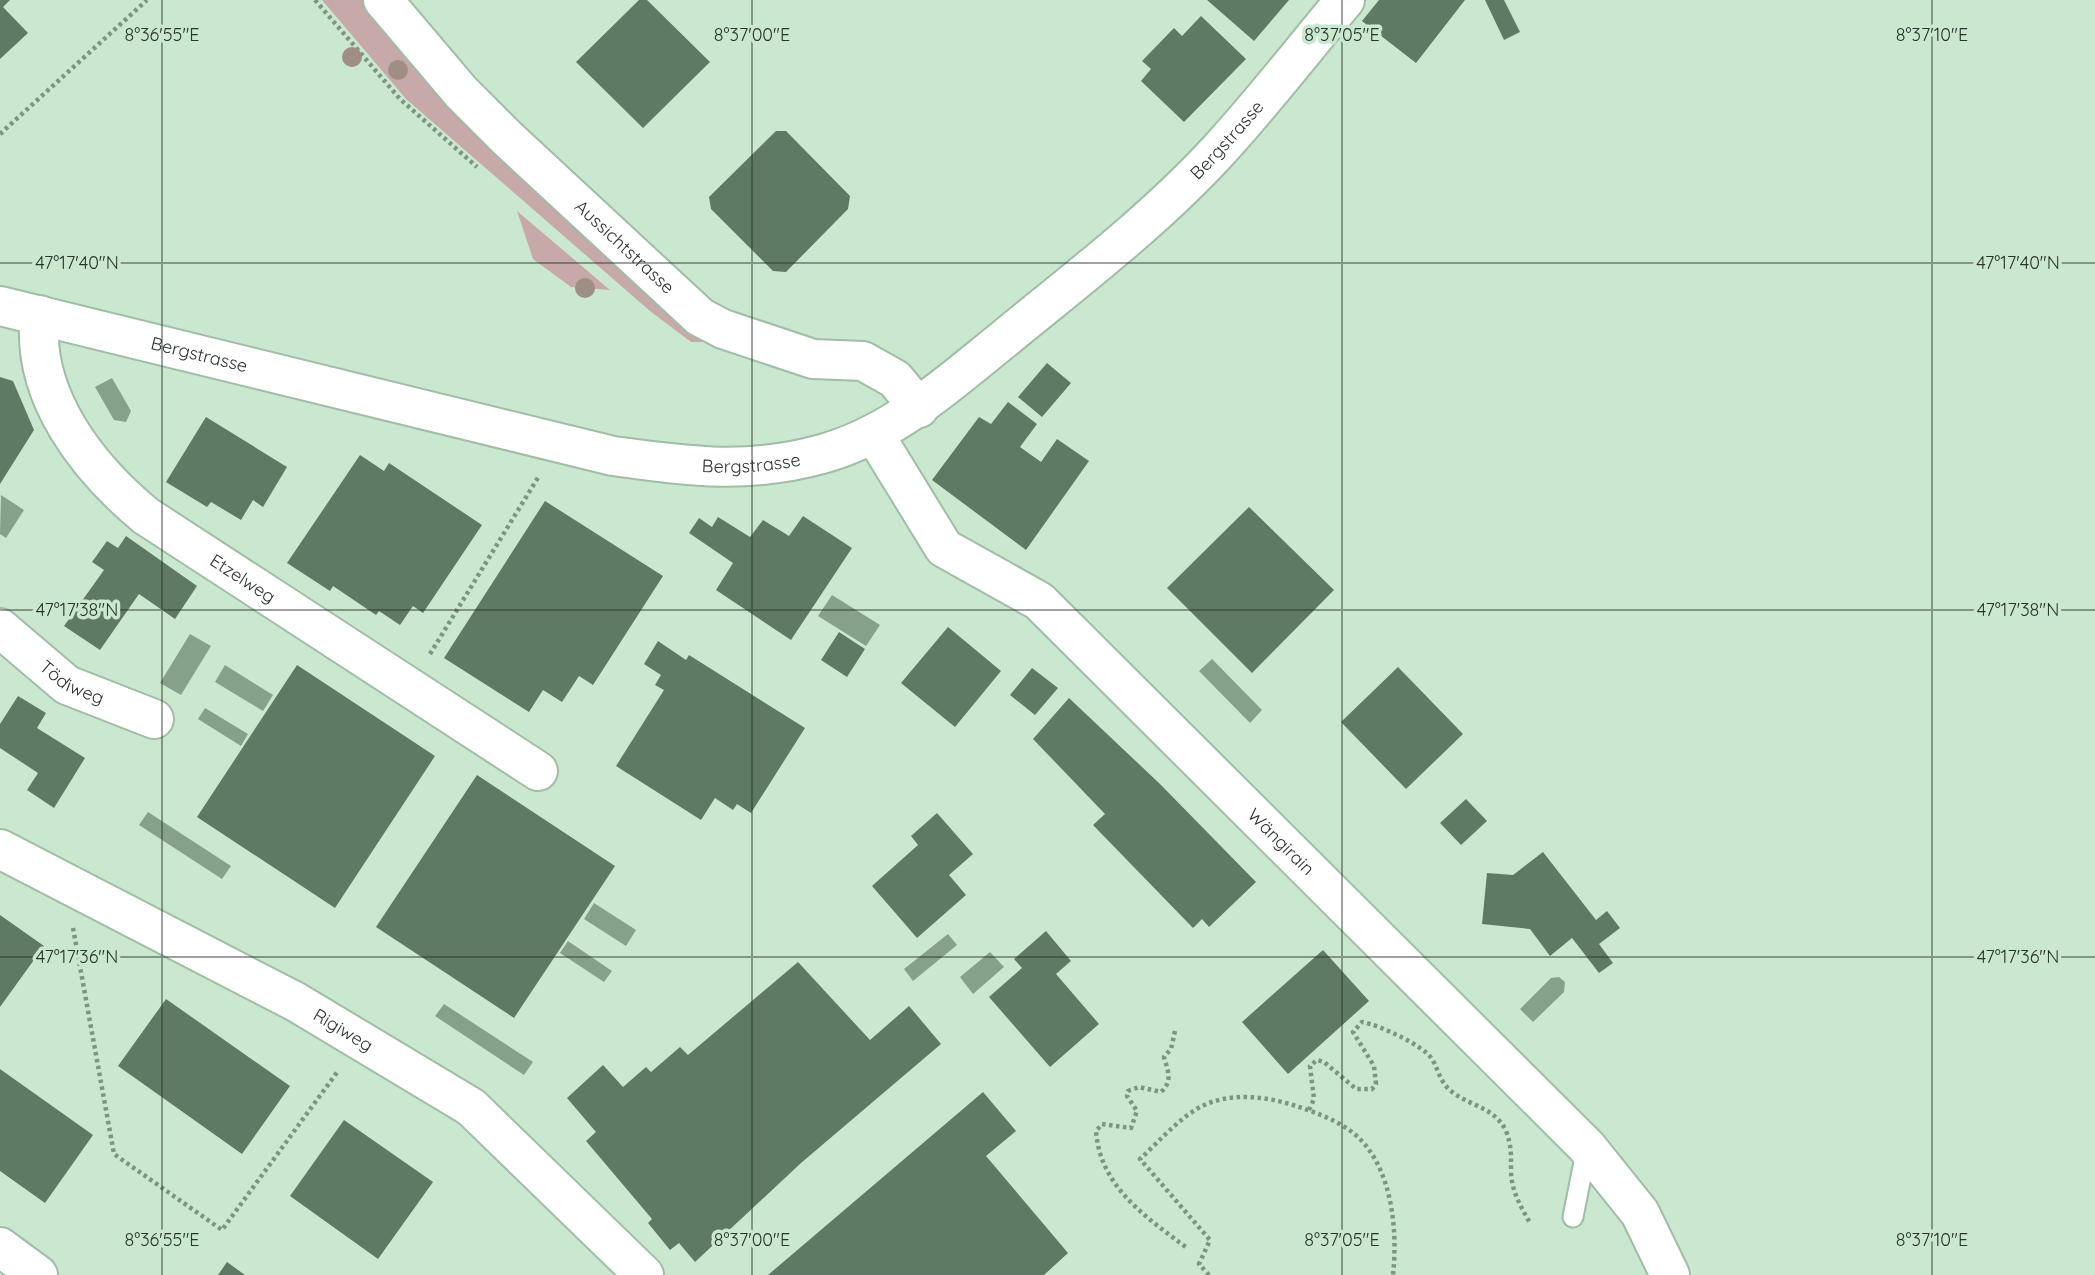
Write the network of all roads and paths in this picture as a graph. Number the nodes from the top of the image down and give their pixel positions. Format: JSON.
{"nodes":[{"id":1,"x":147,"y":0,"type":"edge"},
{"id":2,"x":383,"y":0,"type":"edge"},
{"id":3,"x":1345,"y":0,"type":"edge"},
{"id":4,"x":0,"y":135,"type":"edge"},
{"id":5,"x":0,"y":306,"type":"edge"},
{"id":6,"x":40,"y":315,"type":"junction"},
{"id":7,"x":919,"y":408,"type":"junction"},
{"id":8,"x":874,"y":434,"type":"junction"},
{"id":9,"x":559,"y":443,"type":"junction"},
{"id":10,"x":0,"y":628,"type":"edge"},
{"id":11,"x":410,"y":688,"type":"junction"},
{"id":12,"x":155,"y":719,"type":"dead end"},
{"id":13,"x":538,"y":771,"type":"dead end"},
{"id":14,"x":0,"y":849,"type":"edge"},
{"id":15,"x":64,"y":883,"type":"junction"},
{"id":16,"x":1175,"y":1031,"type":"dead end"},
{"id":17,"x":360,"y":1041,"type":"junction"},
{"id":18,"x":1309,"y":1110,"type":"junction"},
{"id":19,"x":1587,"y":1147,"type":"junction"},
{"id":20,"x":1573,"y":1217,"type":"dead end"},
{"id":21,"x":1530,"y":1223,"type":"dead end"},
{"id":22,"x":0,"y":1247,"type":"edge"},
{"id":23,"x":1187,"y":1248,"type":"dead end"},
{"id":24,"x":38,"y":1275,"type":"edge"},
{"id":25,"x":644,"y":1275,"type":"edge"},
{"id":26,"x":1209,"y":1275,"type":"edge"},
{"id":27,"x":1393,"y":1275,"type":"edge"},
{"id":28,"x":1670,"y":1275,"type":"edge"}],
"edges":[{"from":1,"to":4,"type":"path"},
{"from":2,"to":7,"type":"street","name":"Aussichtstrasse"},
{"from":3,"to":7,"type":"street","name":"Bergstrasse"},
{"from":5,"to":6,"type":"street","name":"Bergstrasse"},
{"from":6,"to":9,"type":"street","name":"Bergstrasse"},
{"from":6,"to":11,"type":"street","name":"Etzelweg"},
{"from":7,"to":8,"type":"street","name":"Bergstrasse"},
{"from":8,"to":9,"type":"street","name":"Bergstrasse"},
{"from":8,"to":19,"type":"street","name":"Wängirain"},
{"from":9,"to":11,"type":"path"},
{"from":10,"to":12,"type":"street","name":"Tödiweg"},
{"from":11,"to":13,"type":"street","name":"Etzelweg"},
{"from":14,"to":15,"type":"street","name":"Rigiweg"},
{"from":15,"to":17,"type":"street","name":"Rigiweg"},
{"from":15,"to":17,"type":"path"},
{"from":16,"to":23,"type":"path"},
{"from":17,"to":25,"type":"street","name":"Rigiweg"},
{"from":18,"to":21,"type":"path"},
{"from":18,"to":26,"type":"path"},
{"from":18,"to":27,"type":"path"},
{"from":19,"to":20,"type":"lane"},
{"from":19,"to":28,"type":"street","name":"Wängirain"},
{"from":22,"to":24,"type":"street"}]}
